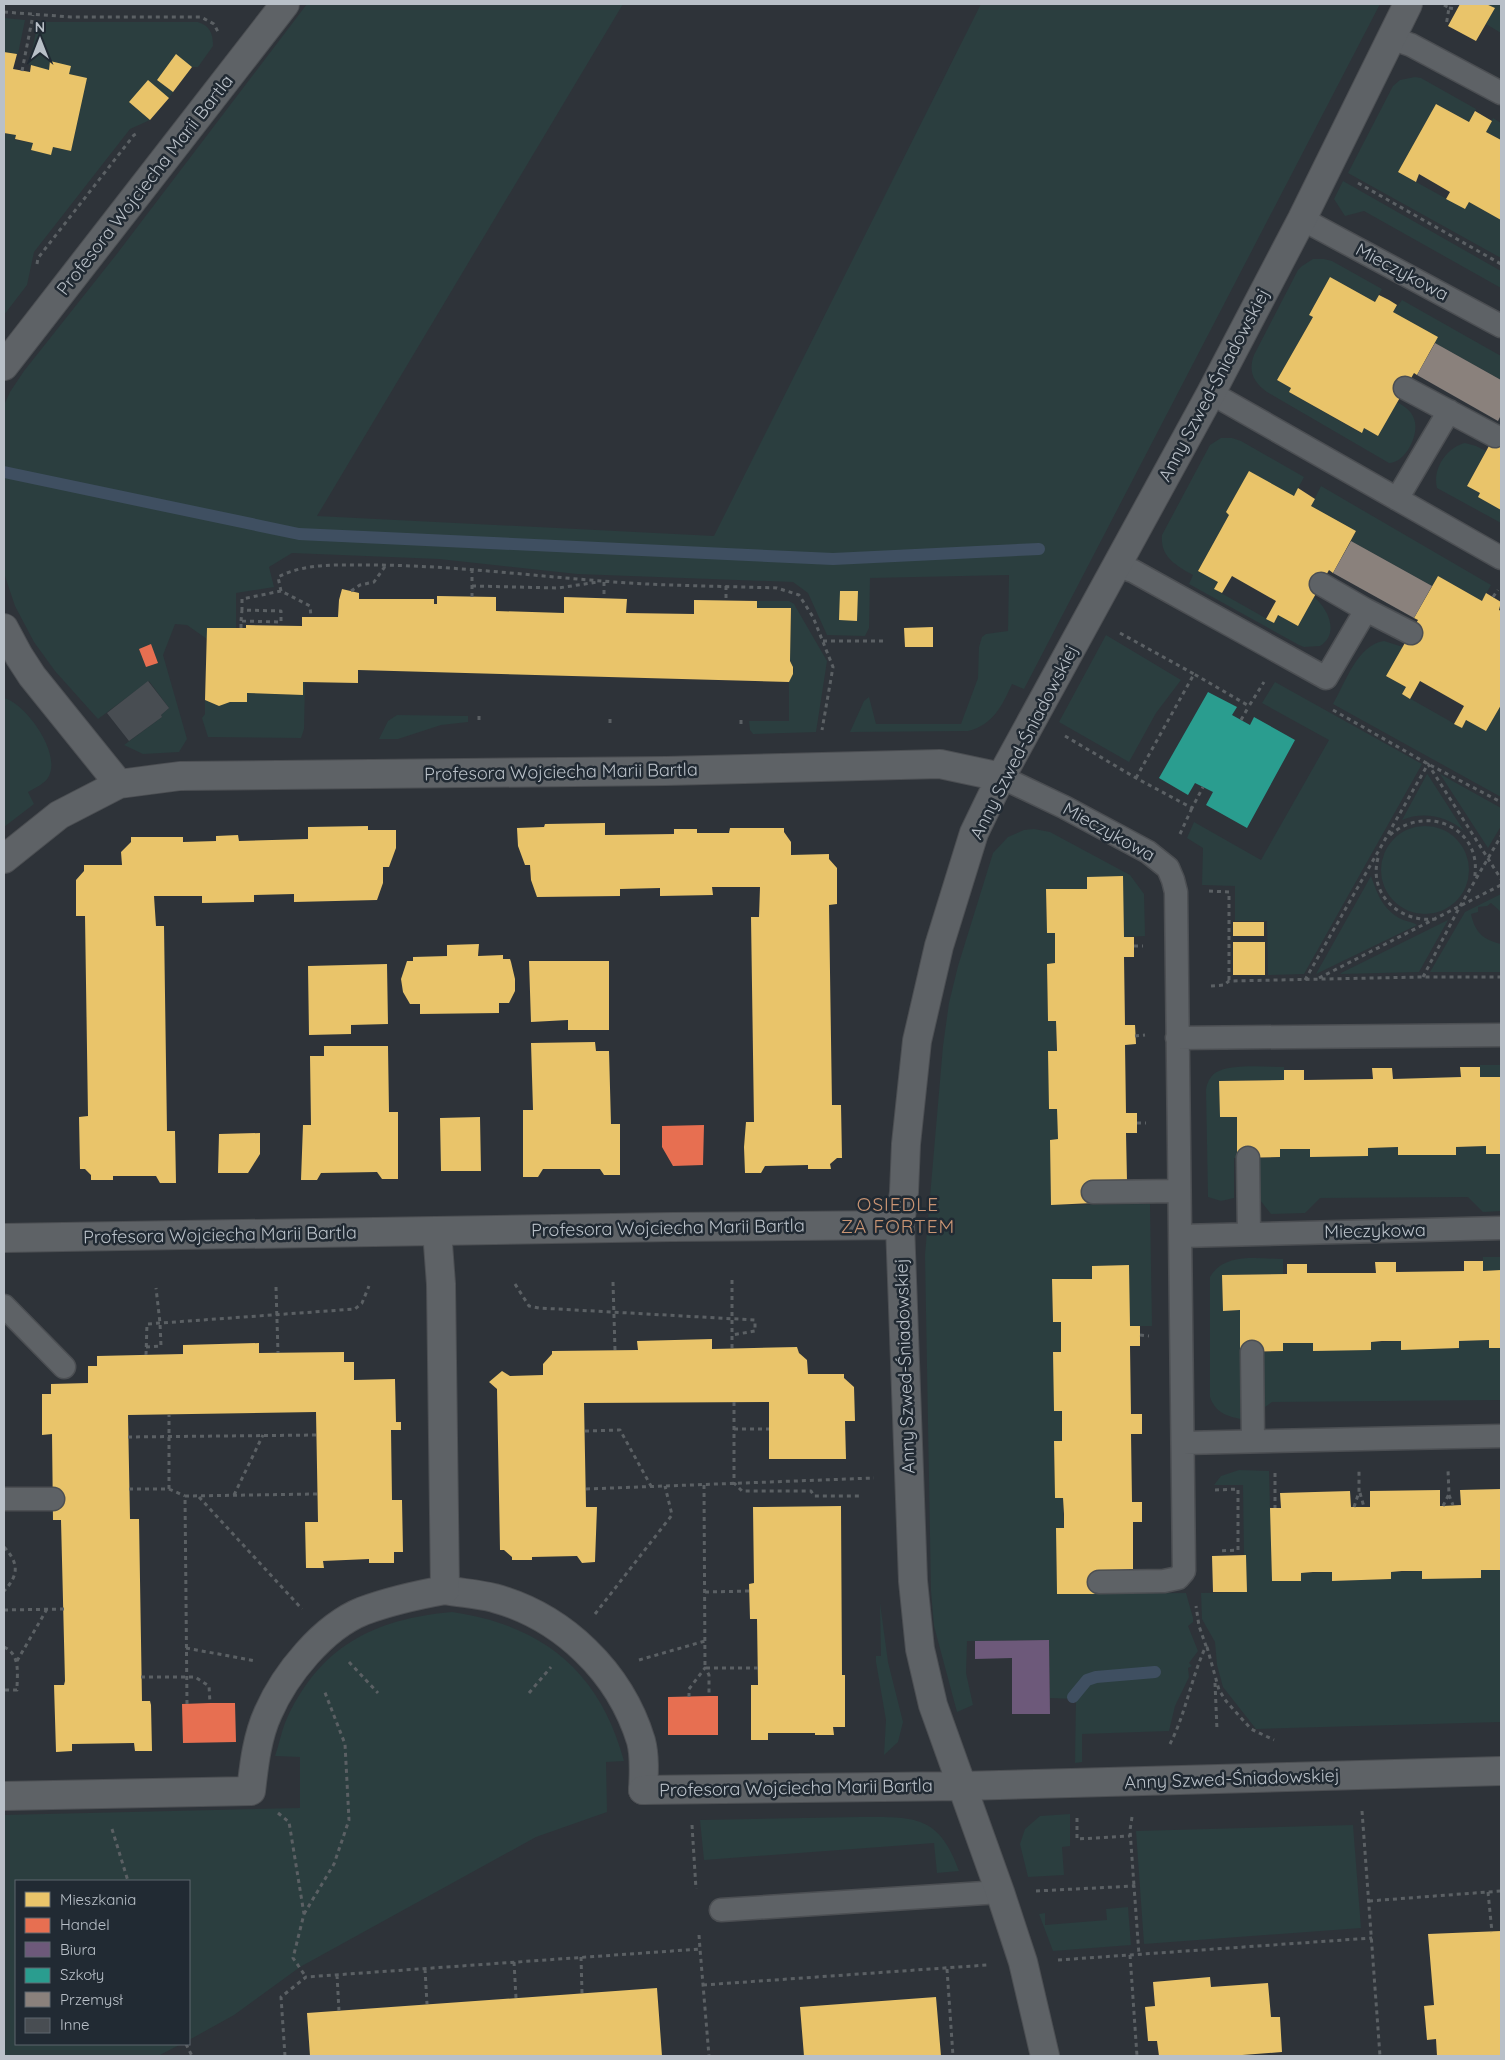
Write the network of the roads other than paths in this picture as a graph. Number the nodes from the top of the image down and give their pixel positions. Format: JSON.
{"nodes":[{"id":1,"x":285,"y":4,"type":"edge"},
{"id":2,"x":1408,"y":4,"type":"edge"},
{"id":3,"x":1391,"y":38,"type":"junction"},
{"id":4,"x":1501,"y":93,"type":"edge"},
{"id":5,"x":1302,"y":219,"type":"junction"},
{"id":6,"x":1501,"y":326,"type":"edge"},
{"id":7,"x":4,"y":366,"type":"edge"},
{"id":8,"x":1405,"y":388,"type":"dead end"},
{"id":9,"x":1211,"y":393,"type":"junction"},
{"id":10,"x":1449,"y":411,"type":"junction"},
{"id":11,"x":1495,"y":436,"type":"dead end"},
{"id":12,"x":1397,"y":499,"type":"junction"},
{"id":13,"x":1501,"y":558,"type":"edge"},
{"id":14,"x":1117,"y":566,"type":"junction"},
{"id":15,"x":1321,"y":584,"type":"dead end"},
{"id":16,"x":1366,"y":610,"type":"junction"},
{"id":17,"x":4,"y":628,"type":"edge"},
{"id":18,"x":1411,"y":633,"type":"dead end"},
{"id":19,"x":1001,"y":777,"type":"junction"},
{"id":20,"x":119,"y":784,"type":"junction"},
{"id":21,"x":4,"y":859,"type":"edge"},
{"id":22,"x":1501,"y":1035,"type":"edge"},
{"id":23,"x":1177,"y":1038,"type":"junction"},
{"id":24,"x":1248,"y":1158,"type":"dead end"},
{"id":25,"x":1179,"y":1191,"type":"junction"},
{"id":26,"x":1093,"y":1192,"type":"dead end"},
{"id":27,"x":900,"y":1225,"type":"junction"},
{"id":28,"x":1501,"y":1228,"type":"edge"},
{"id":29,"x":437,"y":1231,"type":"junction"},
{"id":30,"x":1249,"y":1234,"type":"junction"},
{"id":31,"x":1180,"y":1236,"type":"junction"},
{"id":32,"x":4,"y":1238,"type":"edge"},
{"id":33,"x":4,"y":1306,"type":"edge"},
{"id":34,"x":1252,"y":1352,"type":"dead end"},
{"id":35,"x":64,"y":1367,"type":"dead end"},
{"id":36,"x":1501,"y":1436,"type":"edge"},
{"id":37,"x":1253,"y":1441,"type":"junction"},
{"id":38,"x":1183,"y":1443,"type":"junction"},
{"id":39,"x":4,"y":1499,"type":"edge"},
{"id":40,"x":53,"y":1499,"type":"dead end"},
{"id":41,"x":1099,"y":1582,"type":"dead end"},
{"id":42,"x":445,"y":1590,"type":"junction"},
{"id":43,"x":1501,"y":1771,"type":"edge"},
{"id":44,"x":962,"y":1786,"type":"junction"},
{"id":45,"x":4,"y":1796,"type":"edge"},
{"id":46,"x":1000,"y":1892,"type":"junction"},
{"id":47,"x":721,"y":1910,"type":"dead end"},
{"id":48,"x":1045,"y":2056,"type":"edge"}],
"edges":[{"from":1,"to":7,"type":"street","name":"Profesora Wojciecha Marii Bartla"},
{"from":2,"to":3,"type":"street","name":"Anny Szwed-Śniadowskiej"},
{"from":3,"to":4,"type":"lane"},
{"from":3,"to":5,"type":"street","name":"Anny Szwed-Śniadowskiej"},
{"from":5,"to":6,"type":"lane","name":"Mieczykowa"},
{"from":5,"to":9,"type":"street","name":"Anny Szwed-Śniadowskiej"},
{"from":8,"to":10,"type":"lane"},
{"from":9,"to":12,"type":"lane"},
{"from":9,"to":14,"type":"street","name":"Anny Szwed-Śniadowskiej"},
{"from":10,"to":11,"type":"lane"},
{"from":10,"to":12,"type":"lane"},
{"from":12,"to":13,"type":"lane"},
{"from":14,"to":16,"type":"lane"},
{"from":14,"to":19,"type":"street","name":"Anny Szwed-Śniadowskiej"},
{"from":15,"to":16,"type":"lane"},
{"from":16,"to":18,"type":"lane"},
{"from":17,"to":20,"type":"street"},
{"from":19,"to":20,"type":"street","name":"Profesora Wojciecha Marii Bartla"},
{"from":19,"to":23,"type":"lane","name":"Mieczykowa"},
{"from":19,"to":27,"type":"street","name":"Anny Szwed-Śniadowskiej"},
{"from":20,"to":21,"type":"street","name":"Profesora Wojciecha Marii Bartla"},
{"from":22,"to":23,"type":"lane"},
{"from":23,"to":25,"type":"lane","name":"Mieczykowa"},
{"from":24,"to":30,"type":"lane"},
{"from":25,"to":26,"type":"lane"},
{"from":25,"to":31,"type":"lane","name":"Mieczykowa"},
{"from":27,"to":29,"type":"street","name":"Profesora Wojciecha Marii Bartla"},
{"from":27,"to":44,"type":"street","name":"Anny Szwed-Śniadowskiej"},
{"from":28,"to":30,"type":"lane","name":"Mieczykowa"},
{"from":29,"to":32,"type":"street","name":"Profesora Wojciecha Marii Bartla"},
{"from":29,"to":42,"type":"street"},
{"from":30,"to":31,"type":"lane","name":"Mieczykowa"},
{"from":31,"to":38,"type":"lane","name":"Mieczykowa"},
{"from":33,"to":35,"type":"lane"},
{"from":34,"to":37,"type":"lane"},
{"from":36,"to":37,"type":"lane"},
{"from":37,"to":38,"type":"lane"},
{"from":38,"to":41,"type":"lane","name":"Mieczykowa"},
{"from":39,"to":40,"type":"lane"},
{"from":42,"to":44,"type":"street","name":"Profesora Wojciecha Marii Bartla"},
{"from":42,"to":45,"type":"street","name":"Profesora Wojciecha Marii Bartla"},
{"from":43,"to":44,"type":"street","name":"Anny Szwed-Śniadowskiej"},
{"from":44,"to":46,"type":"street","name":"Anny Szwed-Śniadowskiej"},
{"from":46,"to":47,"type":"lane"},
{"from":46,"to":48,"type":"street","name":"Anny Szwed-Śniadowskiej"}]}
